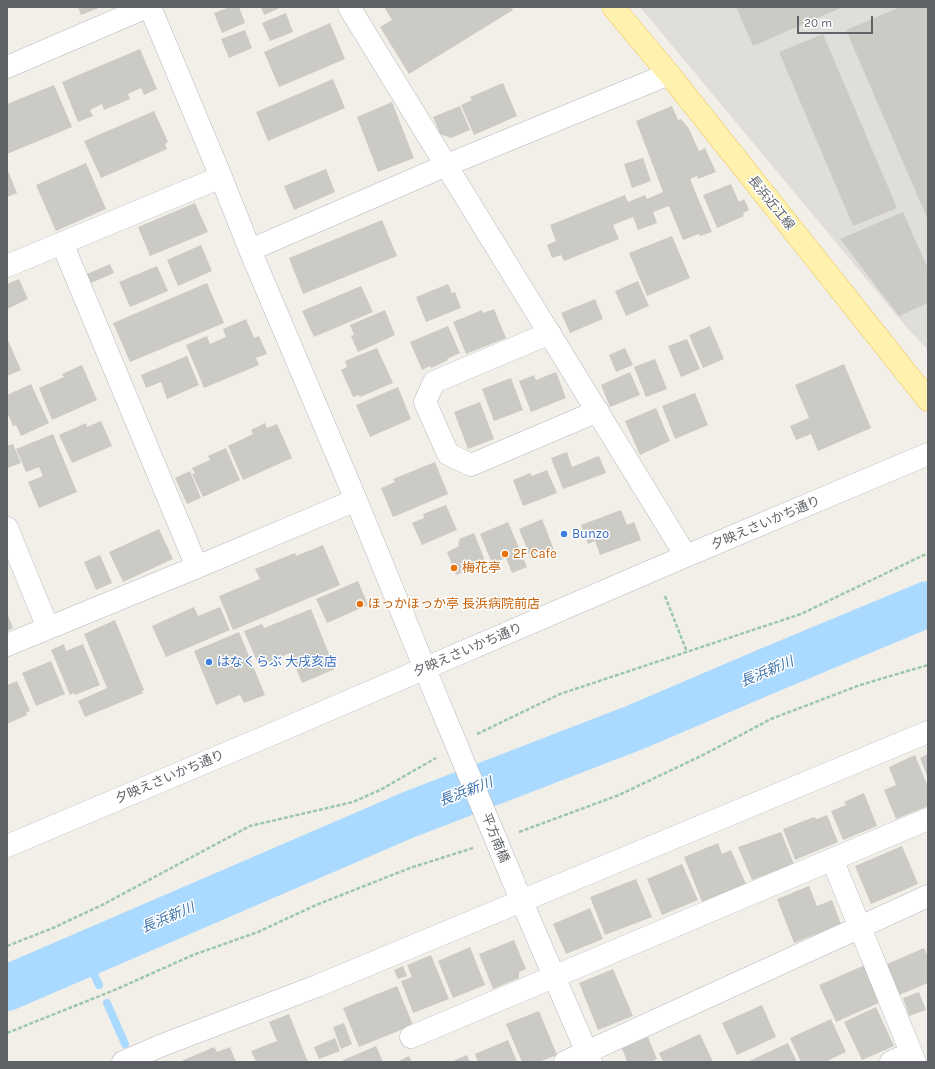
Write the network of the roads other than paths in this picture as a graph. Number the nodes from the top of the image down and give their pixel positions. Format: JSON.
{"nodes":[{"id":1,"x":149,"y":7,"type":"edge"},
{"id":2,"x":349,"y":7,"type":"edge"},
{"id":3,"x":613,"y":7,"type":"edge"},
{"id":4,"x":7,"y":67,"type":"edge"},
{"id":5,"x":669,"y":74,"type":"junction"},
{"id":6,"x":447,"y":166,"type":"junction"},
{"id":7,"x":221,"y":176,"type":"junction"},
{"id":8,"x":62,"y":243,"type":"junction"},
{"id":9,"x":250,"y":250,"type":"junction"},
{"id":10,"x":7,"y":266,"type":"edge"},
{"id":11,"x":550,"y":334,"type":"junction"},
{"id":12,"x":928,"y":400,"type":"edge"},
{"id":13,"x":598,"y":411,"type":"junction"},
{"id":14,"x":928,"y":454,"type":"edge"},
{"id":15,"x":356,"y":500,"type":"junction"},
{"id":16,"x":7,"y":528,"type":"edge"},
{"id":17,"x":686,"y":556,"type":"junction"},
{"id":18,"x":197,"y":567,"type":"junction"},
{"id":19,"x":48,"y":628,"type":"junction"},
{"id":20,"x":7,"y":645,"type":"edge"},
{"id":21,"x":426,"y":668,"type":"junction"},
{"id":22,"x":928,"y":732,"type":"edge"},
{"id":23,"x":928,"y":819,"type":"edge"},
{"id":24,"x":7,"y":846,"type":"edge"},
{"id":25,"x":832,"y":859,"type":"junction"},
{"id":26,"x":517,"y":892,"type":"junction"},
{"id":27,"x":928,"y":896,"type":"edge"},
{"id":28,"x":860,"y":928,"type":"junction"},
{"id":29,"x":554,"y":976,"type":"junction"},
{"id":30,"x":411,"y":1037,"type":"dead end"},
{"id":31,"x":588,"y":1057,"type":"edge"},
{"id":32,"x":913,"y":1058,"type":"edge"},
{"id":33,"x":123,"y":1062,"type":"edge"},
{"id":34,"x":565,"y":1062,"type":"edge"},
{"id":35,"x":891,"y":1062,"type":"edge"}],
"edges":[{"from":1,"to":4,"type":"street"},
{"from":1,"to":7,"type":"street","name":"平方南橋"},
{"from":2,"to":6,"type":"street"},
{"from":3,"to":5,"type":"main road","name":"長浜近江線"},
{"from":5,"to":6,"type":"street"},
{"from":5,"to":12,"type":"main road","name":"長浜近江線"},
{"from":6,"to":9,"type":"street"},
{"from":6,"to":11,"type":"street"},
{"from":7,"to":8,"type":"street"},
{"from":7,"to":9,"type":"street","name":"平方南橋"},
{"from":8,"to":10,"type":"street"},
{"from":8,"to":18,"type":"street"},
{"from":9,"to":15,"type":"street","name":"平方南橋"},
{"from":11,"to":13,"type":"street"},
{"from":11,"to":13,"type":"street"},
{"from":13,"to":17,"type":"street"},
{"from":14,"to":17,"type":"street","name":"夕映えさいかち通り"},
{"from":15,"to":18,"type":"street"},
{"from":15,"to":21,"type":"street","name":"平方南橋"},
{"from":16,"to":19,"type":"street"},
{"from":17,"to":21,"type":"street","name":"夕映えさいかち通り"},
{"from":18,"to":19,"type":"street"},
{"from":19,"to":20,"type":"street"},
{"from":21,"to":24,"type":"street","name":"夕映えさいかち通り"},
{"from":21,"to":26,"type":"street","name":"平方南橋","bridge":true},
{"from":22,"to":26,"type":"street"},
{"from":23,"to":25,"type":"street"},
{"from":25,"to":28,"type":"street"},
{"from":25,"to":29,"type":"street"},
{"from":26,"to":29,"type":"street","name":"平方南橋"},
{"from":26,"to":33,"type":"street"},
{"from":27,"to":28,"type":"street"},
{"from":28,"to":31,"type":"street"},
{"from":28,"to":32,"type":"street"},
{"from":29,"to":30,"type":"street"},
{"from":29,"to":31,"type":"street","name":"平方南橋"},
{"from":31,"to":34,"type":"street"},
{"from":32,"to":35,"type":"street"}]}
